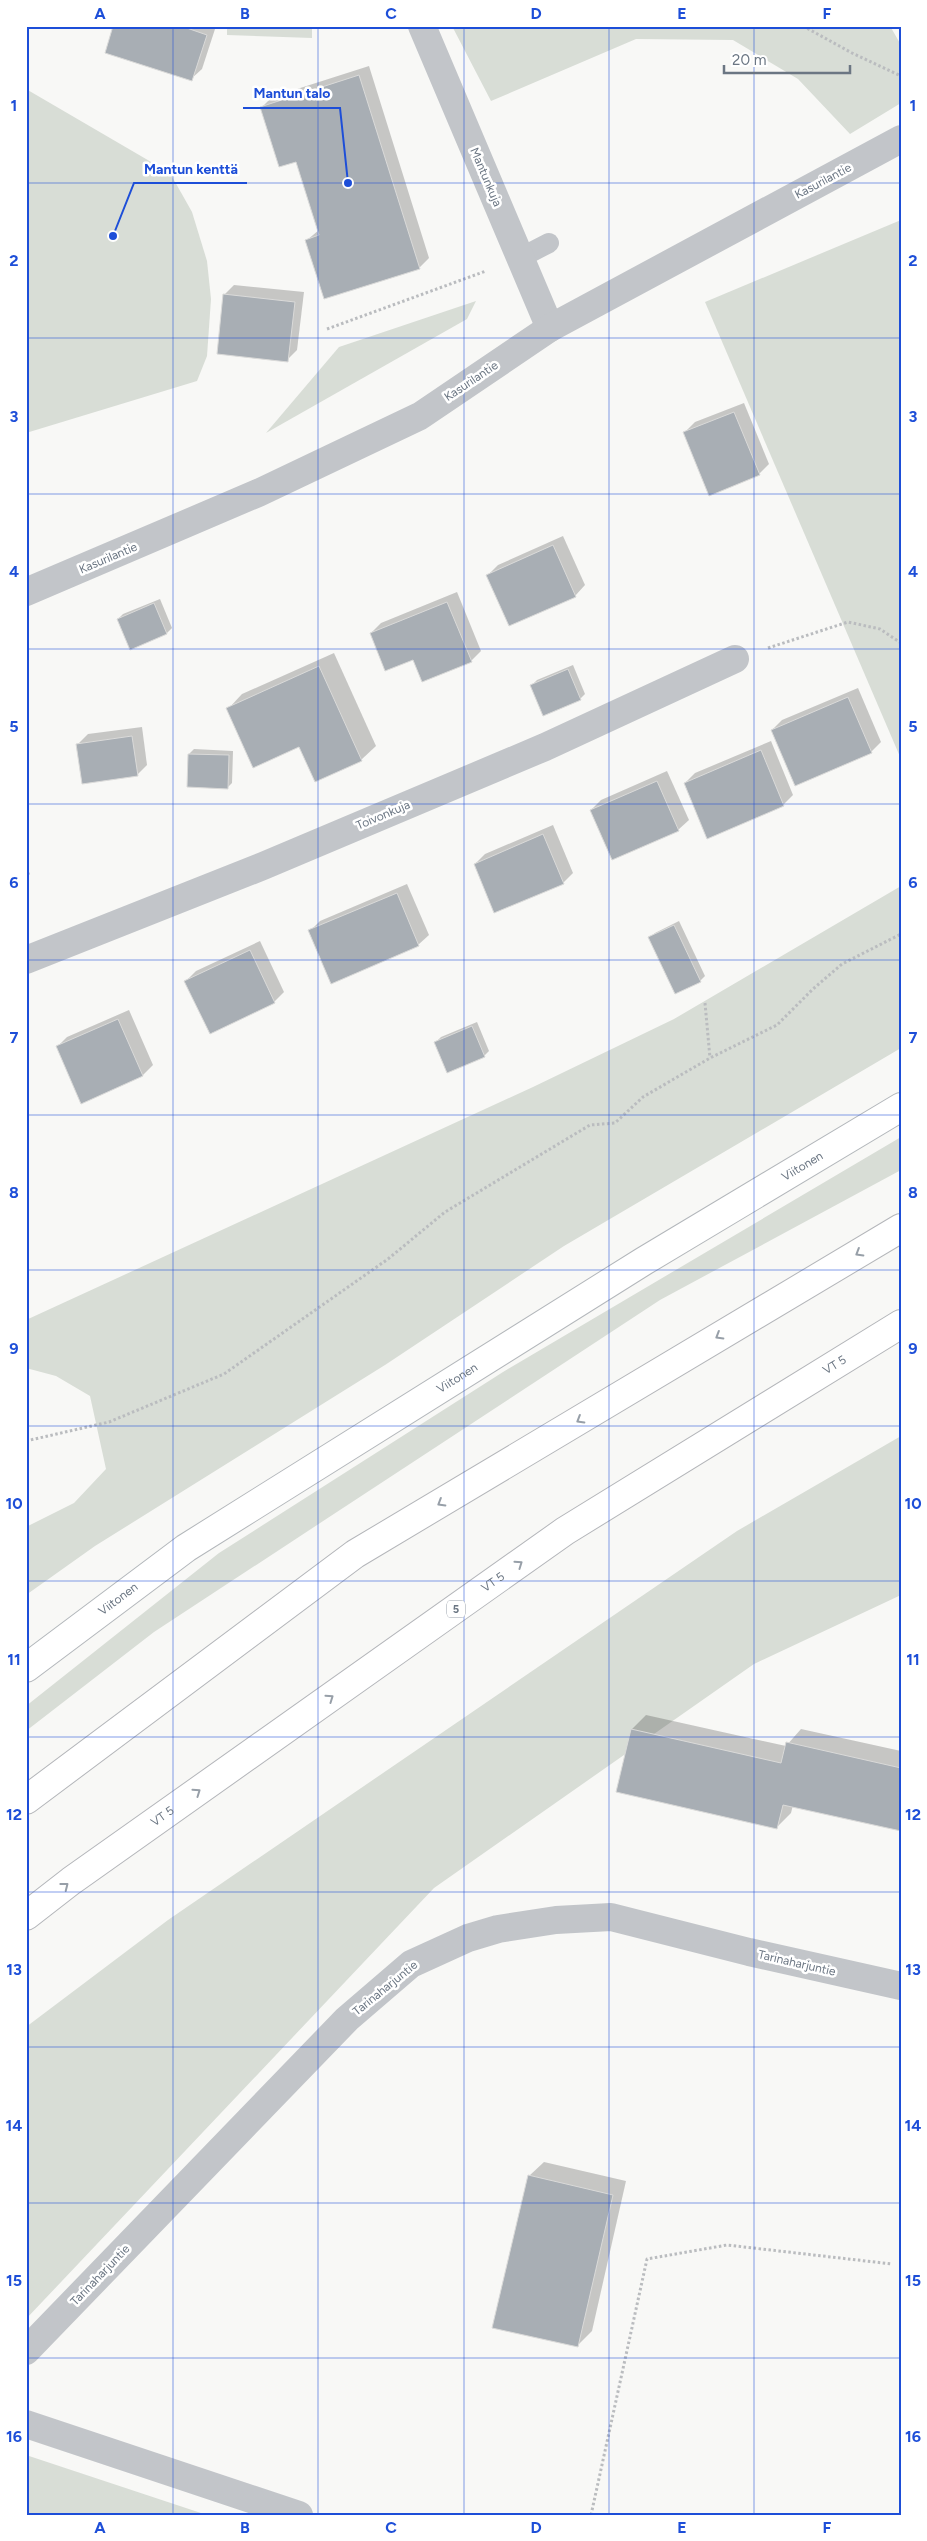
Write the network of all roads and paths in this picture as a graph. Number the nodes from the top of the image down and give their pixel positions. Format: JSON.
{"nodes":[{"id":1,"x":422,"y":26,"type":"edge"},
{"id":2,"x":803,"y":26,"type":"edge"},
{"id":3,"x":901,"y":76,"type":"edge"},
{"id":4,"x":901,"y":139,"type":"edge"},
{"id":5,"x":549,"y":243,"type":"dead end"},
{"id":6,"x":520,"y":258,"type":"junction"},
{"id":7,"x":550,"y":328,"type":"junction"},
{"id":8,"x":327,"y":329,"type":"dead end"},
{"id":9,"x":26,"y":592,"type":"edge"},
{"id":10,"x":901,"y":642,"type":"edge"},
{"id":11,"x":735,"y":659,"type":"joint"},
{"id":12,"x":901,"y":934,"type":"edge"},
{"id":13,"x":26,"y":960,"type":"edge"},
{"id":14,"x":705,"y":1003,"type":"dead end"},
{"id":15,"x":710,"y":1058,"type":"junction"},
{"id":16,"x":901,"y":1107,"type":"edge"},
{"id":17,"x":901,"y":1228,"type":"edge"},
{"id":18,"x":901,"y":1324,"type":"edge"},
{"id":19,"x":26,"y":1441,"type":"edge"},
{"id":20,"x":26,"y":1668,"type":"edge"},
{"id":21,"x":26,"y":1800,"type":"edge"},
{"id":22,"x":26,"y":1916,"type":"edge"},
{"id":23,"x":901,"y":1986,"type":"edge"},
{"id":24,"x":892,"y":2264,"type":"dead end"},
{"id":25,"x":26,"y":2351,"type":"edge"},
{"id":26,"x":26,"y":2424,"type":"edge"},
{"id":27,"x":299,"y":2515,"type":"edge"},
{"id":28,"x":591,"y":2515,"type":"edge"}],
"edges":[{"from":1,"to":6,"type":"street","name":"Mantunkuja"},
{"from":2,"to":3,"type":"path"},
{"from":4,"to":7,"type":"street","name":"Kasurilantie"},
{"from":5,"to":6,"type":"lane"},
{"from":6,"to":7,"type":"street","name":"Mantunkuja"},
{"from":6,"to":8,"type":"path"},
{"from":7,"to":9,"type":"street","name":"Kasurilantie"},
{"from":10,"to":11,"type":"path"},
{"from":11,"to":13,"type":"street","name":"Toivonkuja"},
{"from":12,"to":15,"type":"path"},
{"from":14,"to":15,"type":"path"},
{"from":15,"to":19,"type":"path"},
{"from":16,"to":20,"type":"main road","name":"Viitonen"},
{"from":17,"to":21,"type":"main road","one_way":true},
{"from":22,"to":18,"type":"main road","name":"VT 5","number":"5","one_way":true},
{"from":23,"to":25,"type":"street","name":"Tarinaharjuntie"},
{"from":24,"to":28,"type":"path"},
{"from":26,"to":27,"type":"street"}]}
